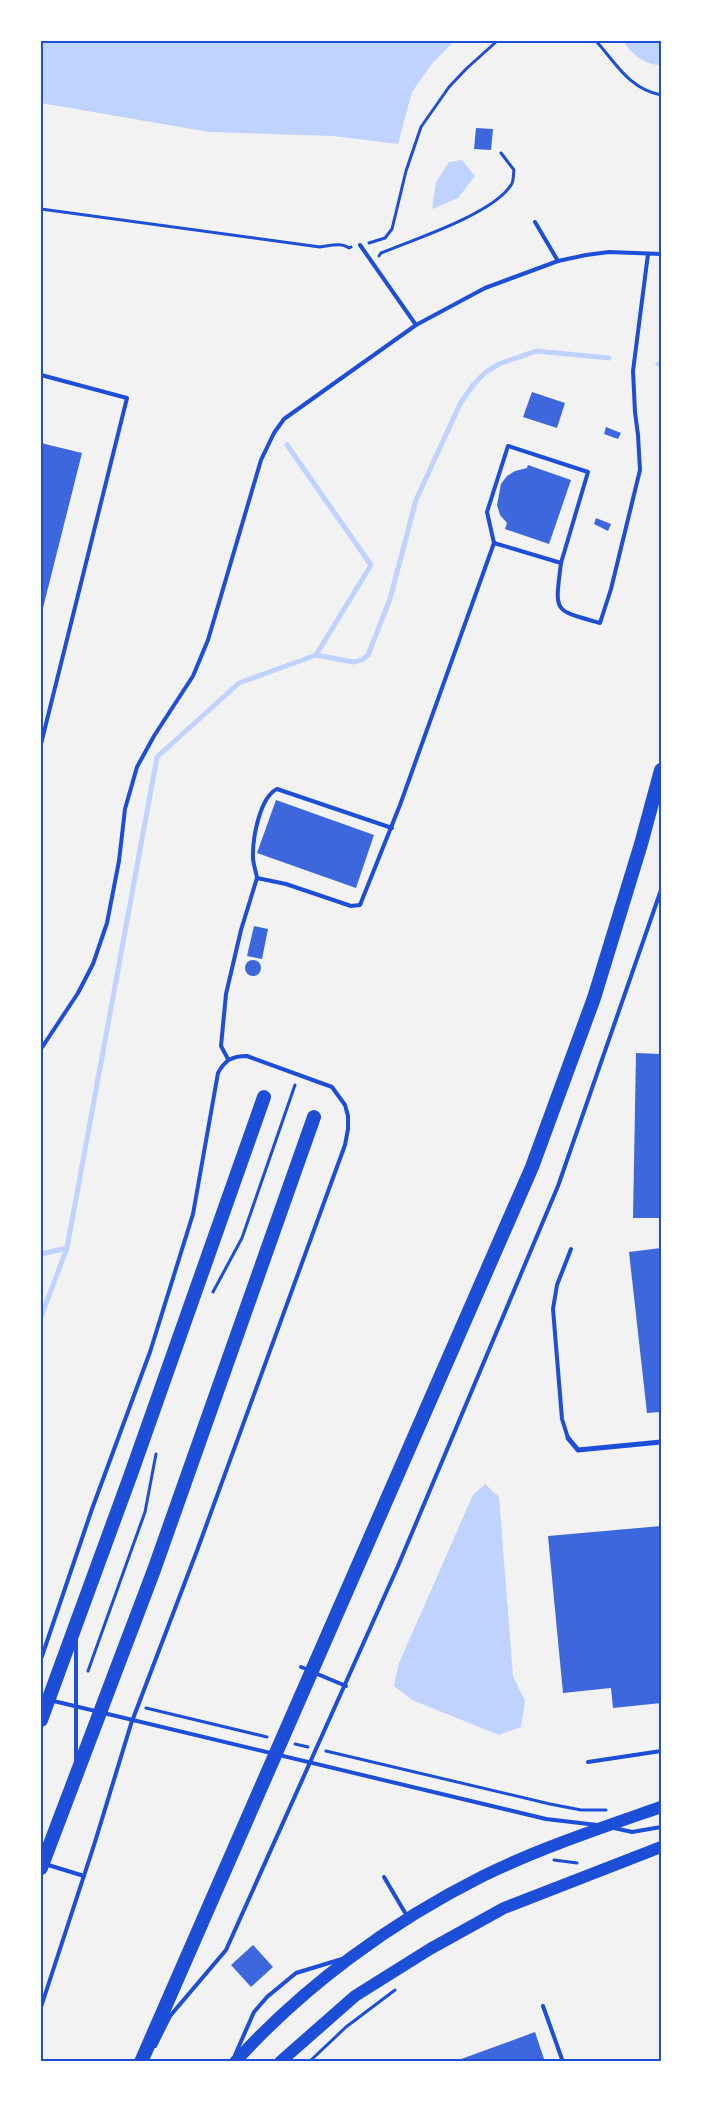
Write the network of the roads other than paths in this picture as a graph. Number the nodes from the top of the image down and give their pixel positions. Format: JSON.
{"nodes":[{"id":1,"x":535,"y":222,"type":"dead end"},
{"id":2,"x":360,"y":245,"type":"road end"},
{"id":3,"x":648,"y":254,"type":"junction"},
{"id":4,"x":661,"y":254,"type":"edge"},
{"id":5,"x":558,"y":262,"type":"junction"},
{"id":6,"x":416,"y":325,"type":"junction"},
{"id":7,"x":41,"y":376,"type":"edge"},
{"id":8,"x":494,"y":543,"type":"junction"},
{"id":9,"x":561,"y":563,"type":"junction"},
{"id":10,"x":41,"y":744,"type":"edge"},
{"id":11,"x":661,"y":770,"type":"edge"},
{"id":12,"x":392,"y":828,"type":"junction"},
{"id":13,"x":257,"y":878,"type":"junction"},
{"id":14,"x":661,"y":890,"type":"edge"},
{"id":15,"x":41,"y":1049,"type":"edge"},
{"id":16,"x":228,"y":1059,"type":"junction"},
{"id":17,"x":264,"y":1097,"type":"dead end"},
{"id":18,"x":314,"y":1117,"type":"dead end"},
{"id":19,"x":571,"y":1249,"type":"dead end"},
{"id":20,"x":568,"y":1438,"type":"joint"},
{"id":21,"x":661,"y":1442,"type":"edge"},
{"id":22,"x":76,"y":1620,"type":"junction"},
{"id":23,"x":41,"y":1659,"type":"edge"},
{"id":24,"x":301,"y":1667,"type":"dead end"},
{"id":25,"x":346,"y":1686,"type":"junction"},
{"id":26,"x":41,"y":1698,"type":"edge"},
{"id":27,"x":41,"y":1720,"type":"edge"},
{"id":28,"x":661,"y":1751,"type":"edge"},
{"id":29,"x":588,"y":1762,"type":"dead end"},
{"id":30,"x":76,"y":1778,"type":"junction"},
{"id":31,"x":661,"y":1807,"type":"edge"},
{"id":32,"x":606,"y":1826,"type":"junction"},
{"id":33,"x":661,"y":1826,"type":"edge"},
{"id":34,"x":661,"y":1847,"type":"edge"},
{"id":35,"x":42,"y":1866,"type":"edge"},
{"id":36,"x":84,"y":1876,"type":"junction"},
{"id":37,"x":384,"y":1878,"type":"dead end"},
{"id":38,"x":409,"y":1919,"type":"junction"},
{"id":39,"x":356,"y":1954,"type":"junction"},
{"id":40,"x":543,"y":2006,"type":"dead end"},
{"id":41,"x":41,"y":2007,"type":"edge"},
{"id":42,"x":146,"y":2058,"type":"edge"},
{"id":43,"x":234,"y":2062,"type":"edge"},
{"id":44,"x":280,"y":2062,"type":"edge"},
{"id":45,"x":562,"y":2062,"type":"edge"}],
"edges":[{"from":1,"to":5,"type":"lane"},
{"from":2,"to":6,"type":"lane"},
{"from":3,"to":4,"type":"lane"},
{"from":3,"to":5,"type":"lane"},
{"from":3,"to":9,"type":"lane"},
{"from":5,"to":6,"type":"lane"},
{"from":6,"to":15,"type":"lane"},
{"from":7,"to":10,"type":"lane"},
{"from":8,"to":9,"type":"lane"},
{"from":8,"to":9,"type":"lane"},
{"from":8,"to":12,"type":"lane"},
{"from":11,"to":42,"type":"highway"},
{"from":12,"to":13,"type":"lane"},
{"from":12,"to":13,"type":"lane"},
{"from":13,"to":16,"type":"lane"},
{"from":14,"to":25,"type":"lane"},
{"from":16,"to":23,"type":"lane"},
{"from":16,"to":36,"type":"lane"},
{"from":17,"to":22,"type":"highway"},
{"from":18,"to":30,"type":"highway"},
{"from":19,"to":20,"type":"lane"},
{"from":20,"to":21,"type":"street"},
{"from":22,"to":27,"type":"highway"},
{"from":22,"to":30,"type":"lane"},
{"from":24,"to":25,"type":"lane"},
{"from":25,"to":42,"type":"lane"},
{"from":26,"to":32,"type":"lane"},
{"from":28,"to":29,"type":"lane"},
{"from":30,"to":35,"type":"highway"},
{"from":31,"to":32,"type":"main road"},
{"from":32,"to":33,"type":"lane"},
{"from":32,"to":38,"type":"main road"},
{"from":34,"to":44,"type":"main road"},
{"from":35,"to":36,"type":"lane"},
{"from":36,"to":41,"type":"lane"},
{"from":37,"to":38,"type":"lane"},
{"from":38,"to":39,"type":"main road"},
{"from":39,"to":43,"type":"main road"},
{"from":39,"to":43,"type":"lane"},
{"from":40,"to":45,"type":"lane"}]}
